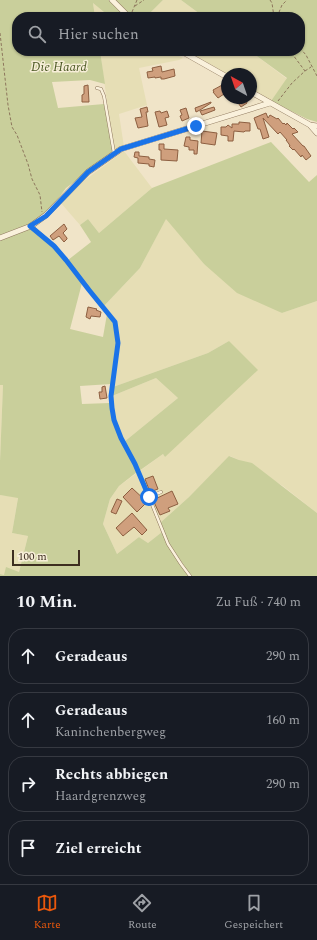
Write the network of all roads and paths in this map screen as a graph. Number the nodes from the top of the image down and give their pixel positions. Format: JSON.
{"nodes":[{"id":1,"x":112,"y":0,"type":"edge"},
{"id":2,"x":137,"y":0,"type":"edge"},
{"id":3,"x":144,"y":0,"type":"edge"},
{"id":4,"x":270,"y":0,"type":"edge"},
{"id":5,"x":287,"y":0,"type":"edge"},
{"id":6,"x":134,"y":7,"type":"junction"},
{"id":7,"x":124,"y":12,"type":"edge"},
{"id":8,"x":132,"y":12,"type":"dead end"},
{"id":9,"x":273,"y":12,"type":"edge"},
{"id":10,"x":279,"y":12,"type":"edge"},
{"id":11,"x":0,"y":33,"type":"edge"},
{"id":12,"x":305,"y":54,"type":"edge"},
{"id":13,"x":190,"y":56,"type":"edge"},
{"id":14,"x":294,"y":56,"type":"edge"},
{"id":15,"x":311,"y":66,"type":"junction"},
{"id":16,"x":305,"y":71,"type":"junction"},
{"id":17,"x":221,"y":74,"type":"edge"},
{"id":18,"x":317,"y":76,"type":"edge"},
{"id":19,"x":97,"y":88,"type":"dead end"},
{"id":20,"x":257,"y":95,"type":"edge"},
{"id":21,"x":272,"y":104,"type":"junction"},
{"id":22,"x":310,"y":125,"type":"junction"},
{"id":23,"x":317,"y":126,"type":"edge"},
{"id":24,"x":317,"y":133,"type":"edge"},
{"id":25,"x":114,"y":154,"type":"junction"},
{"id":26,"x":42,"y":218,"type":"junction"},
{"id":27,"x":30,"y":226,"type":"junction"},
{"id":28,"x":0,"y":238,"type":"edge"},
{"id":29,"x":104,"y":309,"type":"joint"},
{"id":30,"x":161,"y":492,"type":"dead end"},
{"id":31,"x":149,"y":497,"type":"junction"},
{"id":32,"x":190,"y":576,"type":"edge"}],
"edges":[{"from":1,"to":7,"type":"street"},
{"from":2,"to":6,"type":"path"},
{"from":3,"to":6,"type":"path"},
{"from":4,"to":9,"type":"path"},
{"from":5,"to":10,"type":"path"},
{"from":6,"to":8,"type":"path"},
{"from":11,"to":26,"type":"path"},
{"from":12,"to":15,"type":"path"},
{"from":13,"to":17,"type":"street"},
{"from":14,"to":16,"type":"path"},
{"from":15,"to":16,"type":"path"},
{"from":15,"to":18,"type":"path"},
{"from":16,"to":21,"type":"path"},
{"from":19,"to":25,"type":"lane"},
{"from":20,"to":21,"type":"street"},
{"from":21,"to":22,"type":"street"},
{"from":21,"to":25,"type":"street"},
{"from":22,"to":23,"type":"street"},
{"from":22,"to":24,"type":"street"},
{"from":25,"to":26,"type":"street"},
{"from":26,"to":27,"type":"street"},
{"from":27,"to":28,"type":"street"},
{"from":27,"to":29,"type":"lane"},
{"from":29,"to":31,"type":"path"},
{"from":30,"to":31,"type":"lane"},
{"from":31,"to":32,"type":"lane"}]}
